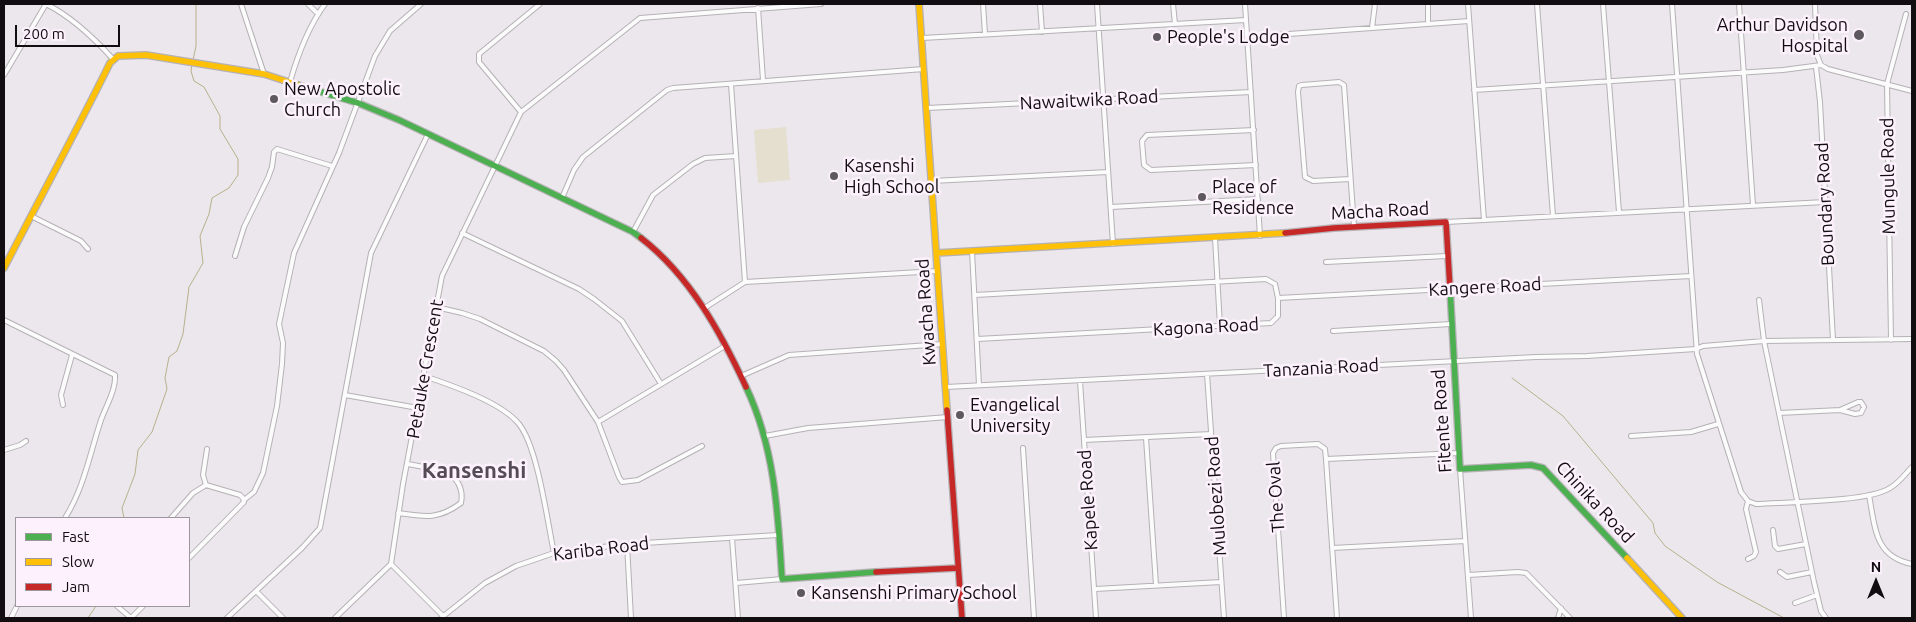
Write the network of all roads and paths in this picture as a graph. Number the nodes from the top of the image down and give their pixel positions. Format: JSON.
{"nodes":[{"id":1,"x":46,"y":4,"type":"edge"},
{"id":2,"x":240,"y":4,"type":"edge"},
{"id":3,"x":308,"y":4,"type":"edge"},
{"id":4,"x":325,"y":4,"type":"edge"},
{"id":5,"x":421,"y":4,"type":"edge"},
{"id":6,"x":540,"y":4,"type":"edge"},
{"id":7,"x":821,"y":4,"type":"edge"},
{"id":8,"x":919,"y":4,"type":"edge"},
{"id":9,"x":983,"y":4,"type":"edge"},
{"id":10,"x":1040,"y":4,"type":"edge"},
{"id":11,"x":1096,"y":4,"type":"edge"},
{"id":12,"x":1173,"y":4,"type":"edge"},
{"id":13,"x":1245,"y":4,"type":"edge"},
{"id":14,"x":1375,"y":4,"type":"edge"},
{"id":15,"x":1428,"y":4,"type":"edge"},
{"id":16,"x":1468,"y":4,"type":"edge"},
{"id":17,"x":1536,"y":4,"type":"edge"},
{"id":18,"x":1603,"y":4,"type":"edge"},
{"id":19,"x":1672,"y":4,"type":"edge"},
{"id":20,"x":1739,"y":4,"type":"edge"},
{"id":21,"x":1815,"y":4,"type":"edge"},
{"id":22,"x":758,"y":8,"type":"junction"},
{"id":23,"x":318,"y":14,"type":"junction"},
{"id":24,"x":1906,"y":14,"type":"dead end"},
{"id":25,"x":1246,"y":20,"type":"junction"},
{"id":26,"x":1470,"y":22,"type":"junction"},
{"id":27,"x":1175,"y":24,"type":"junction"},
{"id":28,"x":1428,"y":24,"type":"junction"},
{"id":29,"x":1372,"y":28,"type":"junction"},
{"id":30,"x":1098,"y":29,"type":"junction"},
{"id":31,"x":1042,"y":32,"type":"junction"},
{"id":32,"x":985,"y":34,"type":"junction"},
{"id":33,"x":1247,"y":37,"type":"junction"},
{"id":34,"x":922,"y":38,"type":"junction"},
{"id":35,"x":113,"y":59,"type":"junction"},
{"id":36,"x":1821,"y":65,"type":"junction"},
{"id":37,"x":1816,"y":67,"type":"junction"},
{"id":38,"x":924,"y":69,"type":"junction"},
{"id":39,"x":1744,"y":72,"type":"junction"},
{"id":40,"x":264,"y":74,"type":"junction"},
{"id":41,"x":4,"y":75,"type":"edge"},
{"id":42,"x":1676,"y":78,"type":"junction"},
{"id":43,"x":763,"y":80,"type":"junction"},
{"id":44,"x":1608,"y":80,"type":"junction"},
{"id":45,"x":290,"y":82,"type":"junction"},
{"id":46,"x":731,"y":84,"type":"junction"},
{"id":47,"x":1887,"y":84,"type":"junction"},
{"id":48,"x":1542,"y":86,"type":"junction"},
{"id":49,"x":1474,"y":90,"type":"junction"},
{"id":50,"x":1912,"y":91,"type":"edge"},
{"id":51,"x":1251,"y":92,"type":"junction"},
{"id":52,"x":1103,"y":99,"type":"junction"},
{"id":53,"x":358,"y":103,"type":"junction"},
{"id":54,"x":927,"y":108,"type":"junction"},
{"id":55,"x":521,"y":112,"type":"junction"},
{"id":56,"x":1254,"y":130,"type":"junction"},
{"id":57,"x":428,"y":134,"type":"junction"},
{"id":58,"x":736,"y":156,"type":"junction"},
{"id":59,"x":1256,"y":165,"type":"junction"},
{"id":60,"x":332,"y":166,"type":"junction"},
{"id":61,"x":495,"y":166,"type":"junction"},
{"id":62,"x":1108,"y":172,"type":"junction"},
{"id":63,"x":1350,"y":178,"type":"junction"},
{"id":64,"x":932,"y":181,"type":"junction"},
{"id":65,"x":562,"y":198,"type":"junction"},
{"id":66,"x":1258,"y":199,"type":"junction"},
{"id":67,"x":1825,"y":202,"type":"junction"},
{"id":68,"x":1753,"y":205,"type":"junction"},
{"id":69,"x":1111,"y":207,"type":"junction"},
{"id":70,"x":1686,"y":208,"type":"junction"},
{"id":71,"x":1619,"y":212,"type":"junction"},
{"id":72,"x":31,"y":216,"type":"junction"},
{"id":73,"x":1552,"y":216,"type":"junction"},
{"id":74,"x":1484,"y":220,"type":"junction"},
{"id":75,"x":1446,"y":222,"type":"junction"},
{"id":76,"x":1354,"y":226,"type":"junction"},
{"id":77,"x":633,"y":232,"type":"junction"},
{"id":78,"x":462,"y":233,"type":"junction"},
{"id":79,"x":1260,"y":236,"type":"junction"},
{"id":80,"x":1215,"y":238,"type":"junction"},
{"id":81,"x":1113,"y":244,"type":"junction"},
{"id":82,"x":88,"y":248,"type":"dead end"},
{"id":83,"x":972,"y":251,"type":"junction"},
{"id":84,"x":937,"y":253,"type":"junction"},
{"id":85,"x":235,"y":256,"type":"dead end"},
{"id":86,"x":1447,"y":256,"type":"junction"},
{"id":87,"x":1326,"y":262,"type":"dead end"},
{"id":88,"x":4,"y":268,"type":"edge"},
{"id":89,"x":938,"y":271,"type":"junction"},
{"id":90,"x":1691,"y":276,"type":"junction"},
{"id":91,"x":746,"y":282,"type":"junction"},
{"id":92,"x":1217,"y":282,"type":"junction"},
{"id":93,"x":1449,"y":289,"type":"junction"},
{"id":94,"x":976,"y":295,"type":"junction"},
{"id":95,"x":1278,"y":298,"type":"junction"},
{"id":96,"x":1759,"y":300,"type":"dead end"},
{"id":97,"x":436,"y":307,"type":"junction"},
{"id":98,"x":703,"y":309,"type":"junction"},
{"id":99,"x":4,"y":320,"type":"edge"},
{"id":100,"x":1451,"y":324,"type":"junction"},
{"id":101,"x":1220,"y":326,"type":"junction"},
{"id":102,"x":1333,"y":331,"type":"dead end"},
{"id":103,"x":977,"y":339,"type":"junction"},
{"id":104,"x":1912,"y":339,"type":"edge"},
{"id":105,"x":1833,"y":340,"type":"junction"},
{"id":106,"x":1891,"y":340,"type":"junction"},
{"id":107,"x":1764,"y":341,"type":"junction"},
{"id":108,"x":943,"y":344,"type":"junction"},
{"id":109,"x":725,"y":346,"type":"junction"},
{"id":110,"x":1696,"y":350,"type":"junction"},
{"id":111,"x":72,"y":355,"type":"junction"},
{"id":112,"x":1453,"y":361,"type":"junction"},
{"id":113,"x":1207,"y":374,"type":"junction"},
{"id":114,"x":424,"y":376,"type":"junction"},
{"id":115,"x":741,"y":376,"type":"junction"},
{"id":116,"x":1080,"y":381,"type":"junction"},
{"id":117,"x":661,"y":384,"type":"junction"},
{"id":118,"x":979,"y":385,"type":"junction"},
{"id":119,"x":946,"y":387,"type":"junction"},
{"id":120,"x":345,"y":395,"type":"junction"},
{"id":121,"x":64,"y":405,"type":"dead end"},
{"id":122,"x":418,"y":408,"type":"junction"},
{"id":123,"x":1840,"y":410,"type":"junction"},
{"id":124,"x":1779,"y":413,"type":"junction"},
{"id":125,"x":948,"y":417,"type":"junction"},
{"id":126,"x":598,"y":422,"type":"junction"},
{"id":127,"x":1718,"y":424,"type":"junction"},
{"id":128,"x":1211,"y":434,"type":"junction"},
{"id":129,"x":765,"y":436,"type":"junction"},
{"id":130,"x":1631,"y":436,"type":"dead end"},
{"id":131,"x":1146,"y":438,"type":"junction"},
{"id":132,"x":1084,"y":440,"type":"junction"},
{"id":133,"x":26,"y":441,"type":"dead end"},
{"id":134,"x":702,"y":446,"type":"dead end"},
{"id":135,"x":1023,"y":448,"type":"dead end"},
{"id":136,"x":207,"y":449,"type":"dead end"},
{"id":137,"x":4,"y":450,"type":"edge"},
{"id":138,"x":1459,"y":453,"type":"junction"},
{"id":139,"x":1326,"y":459,"type":"junction"},
{"id":140,"x":408,"y":464,"type":"junction"},
{"id":141,"x":1912,"y":467,"type":"edge"},
{"id":142,"x":1460,"y":469,"type":"junction"},
{"id":143,"x":206,"y":485,"type":"junction"},
{"id":144,"x":1869,"y":494,"type":"junction"},
{"id":145,"x":244,"y":500,"type":"junction"},
{"id":146,"x":1748,"y":501,"type":"junction"},
{"id":147,"x":1798,"y":501,"type":"junction"},
{"id":148,"x":398,"y":513,"type":"junction"},
{"id":149,"x":66,"y":517,"type":"edge"},
{"id":150,"x":172,"y":517,"type":"edge"},
{"id":151,"x":1773,"y":530,"type":"dead end"},
{"id":152,"x":778,"y":535,"type":"junction"},
{"id":153,"x":732,"y":538,"type":"junction"},
{"id":154,"x":1465,"y":541,"type":"junction"},
{"id":155,"x":627,"y":544,"type":"junction"},
{"id":156,"x":1806,"y":544,"type":"junction"},
{"id":157,"x":1332,"y":548,"type":"junction"},
{"id":158,"x":554,"y":552,"type":"junction"},
{"id":159,"x":190,"y":557,"type":"edge"},
{"id":160,"x":1748,"y":559,"type":"dead end"},
{"id":161,"x":391,"y":564,"type":"junction"},
{"id":162,"x":1912,"y":564,"type":"edge"},
{"id":163,"x":958,"y":568,"type":"junction"},
{"id":164,"x":1780,"y":572,"type":"dead end"},
{"id":165,"x":1812,"y":572,"type":"junction"},
{"id":166,"x":1468,"y":575,"type":"junction"},
{"id":167,"x":782,"y":579,"type":"junction"},
{"id":168,"x":1221,"y":582,"type":"junction"},
{"id":169,"x":736,"y":583,"type":"junction"},
{"id":170,"x":1156,"y":585,"type":"junction"},
{"id":171,"x":1095,"y":588,"type":"junction"},
{"id":172,"x":256,"y":591,"type":"junction"},
{"id":173,"x":1817,"y":595,"type":"junction"},
{"id":174,"x":1795,"y":603,"type":"dead end"},
{"id":175,"x":119,"y":607,"type":"edge"},
{"id":176,"x":143,"y":607,"type":"edge"},
{"id":177,"x":1560,"y":608,"type":"junction"},
{"id":178,"x":442,"y":617,"type":"edge"},
{"id":179,"x":131,"y":618,"type":"edge"},
{"id":180,"x":227,"y":618,"type":"edge"},
{"id":181,"x":283,"y":618,"type":"edge"},
{"id":182,"x":335,"y":618,"type":"edge"},
{"id":183,"x":632,"y":618,"type":"edge"},
{"id":184,"x":738,"y":618,"type":"edge"},
{"id":185,"x":962,"y":618,"type":"edge"},
{"id":186,"x":1034,"y":618,"type":"edge"},
{"id":187,"x":1096,"y":618,"type":"edge"},
{"id":188,"x":1224,"y":618,"type":"edge"},
{"id":189,"x":1284,"y":618,"type":"edge"},
{"id":190,"x":1337,"y":618,"type":"edge"},
{"id":191,"x":1471,"y":618,"type":"edge"},
{"id":192,"x":1558,"y":618,"type":"edge"},
{"id":193,"x":1570,"y":618,"type":"edge"},
{"id":194,"x":1682,"y":618,"type":"edge"},
{"id":195,"x":1826,"y":618,"type":"edge"}],
"edges":[{"from":1,"to":35,"type":"street"},
{"from":1,"to":41,"type":"street"},
{"from":2,"to":40,"type":"street"},
{"from":3,"to":23,"type":"street"},
{"from":4,"to":23,"type":"street"},
{"from":5,"to":53,"type":"street"},
{"from":6,"to":55,"type":"street"},
{"from":7,"to":22,"type":"street"},
{"from":8,"to":34,"type":"main road","name":"Kwacha Road"},
{"from":9,"to":32,"type":"street"},
{"from":10,"to":31,"type":"street"},
{"from":11,"to":30,"type":"street"},
{"from":12,"to":27,"type":"street"},
{"from":13,"to":25,"type":"street"},
{"from":14,"to":29,"type":"street"},
{"from":15,"to":28,"type":"street"},
{"from":16,"to":26,"type":"street"},
{"from":17,"to":48,"type":"street"},
{"from":18,"to":44,"type":"street"},
{"from":19,"to":42,"type":"street"},
{"from":20,"to":39,"type":"street"},
{"from":21,"to":36,"type":"street"},
{"from":22,"to":43,"type":"street"},
{"from":22,"to":55,"type":"street"},
{"from":23,"to":45,"type":"street"},
{"from":24,"to":47,"type":"street","name":"Mungule Road"},
{"from":25,"to":27,"type":"street"},
{"from":25,"to":33,"type":"street"},
{"from":26,"to":28,"type":"street"},
{"from":26,"to":49,"type":"street"},
{"from":27,"to":30,"type":"street"},
{"from":28,"to":29,"type":"street"},
{"from":29,"to":33,"type":"street"},
{"from":30,"to":31,"type":"street"},
{"from":30,"to":52,"type":"street"},
{"from":31,"to":32,"type":"street"},
{"from":32,"to":34,"type":"street"},
{"from":33,"to":51,"type":"street"},
{"from":34,"to":38,"type":"main road","name":"Kwacha Road"},
{"from":35,"to":40,"type":"main road"},
{"from":35,"to":72,"type":"main road"},
{"from":36,"to":37,"type":"street"},
{"from":36,"to":47,"type":"street"},
{"from":37,"to":39,"type":"street"},
{"from":37,"to":67,"type":"street","name":"Boundary Road"},
{"from":38,"to":43,"type":"street"},
{"from":38,"to":54,"type":"main road","name":"Kwacha Road"},
{"from":39,"to":42,"type":"street"},
{"from":39,"to":68,"type":"street"},
{"from":40,"to":45,"type":"main road"},
{"from":42,"to":44,"type":"street"},
{"from":42,"to":70,"type":"street"},
{"from":43,"to":46,"type":"street"},
{"from":44,"to":48,"type":"street"},
{"from":44,"to":71,"type":"street"},
{"from":45,"to":53,"type":"main road"},
{"from":46,"to":58,"type":"street"},
{"from":46,"to":65,"type":"street"},
{"from":47,"to":50,"type":"street"},
{"from":47,"to":106,"type":"street","name":"Mungule Road"},
{"from":48,"to":49,"type":"street"},
{"from":48,"to":73,"type":"street"},
{"from":49,"to":74,"type":"street"},
{"from":51,"to":52,"type":"street","name":"Nawaitwika Road"},
{"from":51,"to":56,"type":"street"},
{"from":52,"to":54,"type":"street","name":"Nawaitwika Road"},
{"from":52,"to":62,"type":"street"},
{"from":53,"to":57,"type":"main road"},
{"from":53,"to":60,"type":"street"},
{"from":54,"to":64,"type":"main road","name":"Kwacha Road"},
{"from":55,"to":61,"type":"street","name":"Petauke Crescent"},
{"from":56,"to":59,"type":"street"},
{"from":56,"to":59,"type":"street"},
{"from":57,"to":61,"type":"main road"},
{"from":57,"to":120,"type":"street"},
{"from":58,"to":77,"type":"street"},
{"from":58,"to":91,"type":"street"},
{"from":59,"to":66,"type":"street"},
{"from":60,"to":85,"type":"street"},
{"from":60,"to":145,"type":"street"},
{"from":61,"to":65,"type":"main road"},
{"from":61,"to":78,"type":"street","name":"Petauke Crescent"},
{"from":62,"to":64,"type":"street"},
{"from":62,"to":69,"type":"street"},
{"from":63,"to":63,"type":"street"},
{"from":63,"to":76,"type":"street"},
{"from":64,"to":84,"type":"main road","name":"Kwacha Road"},
{"from":65,"to":77,"type":"main road"},
{"from":66,"to":69,"type":"street"},
{"from":66,"to":79,"type":"street"},
{"from":67,"to":68,"type":"street","name":"Macha Road"},
{"from":67,"to":105,"type":"street","name":"Boundary Road"},
{"from":68,"to":70,"type":"street","name":"Macha Road"},
{"from":69,"to":81,"type":"street"},
{"from":70,"to":71,"type":"street","name":"Macha Road"},
{"from":70,"to":90,"type":"street"},
{"from":71,"to":73,"type":"street","name":"Macha Road"},
{"from":72,"to":82,"type":"street"},
{"from":72,"to":88,"type":"main road"},
{"from":73,"to":74,"type":"street","name":"Macha Road"},
{"from":74,"to":75,"type":"street","name":"Macha Road"},
{"from":75,"to":76,"type":"main road","name":"Macha Road"},
{"from":75,"to":86,"type":"main road","name":"Fitente Road"},
{"from":76,"to":79,"type":"main road","name":"Macha Road"},
{"from":77,"to":98,"type":"main road"},
{"from":78,"to":97,"type":"street","name":"Petauke Crescent"},
{"from":78,"to":117,"type":"street"},
{"from":79,"to":80,"type":"main road","name":"Macha Road"},
{"from":80,"to":81,"type":"main road","name":"Macha Road"},
{"from":80,"to":92,"type":"street"},
{"from":81,"to":83,"type":"main road","name":"Macha Road"},
{"from":83,"to":84,"type":"main road","name":"Macha Road"},
{"from":83,"to":94,"type":"street"},
{"from":84,"to":89,"type":"main road","name":"Kwacha Road"},
{"from":86,"to":87,"type":"street"},
{"from":86,"to":93,"type":"main road","name":"Fitente Road"},
{"from":89,"to":91,"type":"street"},
{"from":89,"to":108,"type":"main road","name":"Kwacha Road"},
{"from":90,"to":93,"type":"street","name":"Kangere Road"},
{"from":90,"to":110,"type":"street"},
{"from":91,"to":98,"type":"street"},
{"from":92,"to":94,"type":"street","name":"Kagona Road"},
{"from":92,"to":95,"type":"street","name":"Kagona Road"},
{"from":92,"to":101,"type":"street"},
{"from":93,"to":95,"type":"street","name":"Kangere Road"},
{"from":93,"to":100,"type":"main road","name":"Fitente Road"},
{"from":94,"to":103,"type":"street"},
{"from":95,"to":101,"type":"street","name":"Kagona Road"},
{"from":96,"to":107,"type":"street"},
{"from":97,"to":114,"type":"street","name":"Petauke Crescent"},
{"from":97,"to":126,"type":"street"},
{"from":98,"to":109,"type":"main road"},
{"from":99,"to":111,"type":"street"},
{"from":100,"to":102,"type":"street"},
{"from":100,"to":112,"type":"main road","name":"Fitente Road"},
{"from":101,"to":103,"type":"street","name":"Kagona Road"},
{"from":103,"to":118,"type":"street"},
{"from":104,"to":106,"type":"street","name":"Tanzania Road"},
{"from":105,"to":106,"type":"street","name":"Tanzania Road"},
{"from":105,"to":107,"type":"street","name":"Tanzania Road"},
{"from":107,"to":110,"type":"street","name":"Tanzania Road"},
{"from":107,"to":124,"type":"street"},
{"from":108,"to":115,"type":"street"},
{"from":108,"to":119,"type":"main road","name":"Kwacha Road"},
{"from":109,"to":115,"type":"main road"},
{"from":109,"to":117,"type":"street"},
{"from":110,"to":112,"type":"street","name":"Tanzania Road"},
{"from":110,"to":127,"type":"street"},
{"from":111,"to":121,"type":"street"},
{"from":111,"to":149,"type":"street"},
{"from":112,"to":113,"type":"street","name":"Tanzania Road"},
{"from":112,"to":138,"type":"main road","name":"Fitente Road"},
{"from":113,"to":116,"type":"street","name":"Tanzania Road"},
{"from":113,"to":128,"type":"street","name":"Mulobezi Road"},
{"from":114,"to":122,"type":"street","name":"Petauke Crescent"},
{"from":114,"to":158,"type":"street"},
{"from":115,"to":129,"type":"main road"},
{"from":116,"to":118,"type":"street","name":"Tanzania Road"},
{"from":116,"to":132,"type":"street","name":"Kapele Road"},
{"from":117,"to":126,"type":"street"},
{"from":118,"to":119,"type":"street","name":"Tanzania Road"},
{"from":119,"to":125,"type":"main road","name":"Kwacha Road"},
{"from":120,"to":122,"type":"street"},
{"from":120,"to":172,"type":"street"},
{"from":122,"to":140,"type":"street","name":"Petauke Crescent"},
{"from":123,"to":123,"type":"street"},
{"from":123,"to":124,"type":"street"},
{"from":124,"to":147,"type":"street"},
{"from":125,"to":129,"type":"street"},
{"from":125,"to":163,"type":"main road","name":"Kwacha Road"},
{"from":126,"to":134,"type":"street"},
{"from":127,"to":130,"type":"street"},
{"from":127,"to":146,"type":"street"},
{"from":128,"to":131,"type":"street"},
{"from":128,"to":168,"type":"street","name":"Mulobezi Road"},
{"from":129,"to":152,"type":"main road"},
{"from":131,"to":132,"type":"street"},
{"from":131,"to":170,"type":"street"},
{"from":132,"to":171,"type":"street","name":"Kapele Road"},
{"from":133,"to":137,"type":"street"},
{"from":135,"to":186,"type":"street"},
{"from":136,"to":143,"type":"street"},
{"from":138,"to":139,"type":"street"},
{"from":138,"to":142,"type":"main road","name":"Fitente Road"},
{"from":139,"to":157,"type":"street"},
{"from":139,"to":189,"type":"street","name":"The Oval"},
{"from":140,"to":148,"type":"street","name":"Petauke Crescent"},
{"from":140,"to":148,"type":"street"},
{"from":141,"to":144,"type":"street"},
{"from":142,"to":154,"type":"street","name":"Fitente Road"},
{"from":142,"to":194,"type":"main road","name":"Chinika Road"},
{"from":143,"to":145,"type":"street"},
{"from":143,"to":150,"type":"street"},
{"from":144,"to":147,"type":"street"},
{"from":144,"to":162,"type":"street"},
{"from":145,"to":159,"type":"street"},
{"from":146,"to":147,"type":"street"},
{"from":146,"to":160,"type":"street"},
{"from":147,"to":156,"type":"street"},
{"from":148,"to":161,"type":"street","name":"Petauke Crescent"},
{"from":151,"to":156,"type":"street"},
{"from":152,"to":153,"type":"street","name":"Kariba Road"},
{"from":152,"to":167,"type":"main road"},
{"from":153,"to":155,"type":"street","name":"Kariba Road"},
{"from":153,"to":169,"type":"street"},
{"from":154,"to":157,"type":"street"},
{"from":154,"to":166,"type":"street","name":"Fitente Road"},
{"from":155,"to":158,"type":"street","name":"Kariba Road"},
{"from":155,"to":183,"type":"street"},
{"from":156,"to":165,"type":"street"},
{"from":157,"to":190,"type":"street"},
{"from":158,"to":178,"type":"street","name":"Kariba Road"},
{"from":161,"to":178,"type":"street"},
{"from":161,"to":182,"type":"street"},
{"from":163,"to":167,"type":"main road"},
{"from":163,"to":185,"type":"main road","name":"Kwacha Road"},
{"from":164,"to":165,"type":"street"},
{"from":165,"to":173,"type":"street"},
{"from":166,"to":177,"type":"street"},
{"from":166,"to":191,"type":"street","name":"Fitente Road"},
{"from":167,"to":169,"type":"street"},
{"from":168,"to":170,"type":"street"},
{"from":168,"to":188,"type":"street","name":"Mulobezi Road"},
{"from":169,"to":184,"type":"street"},
{"from":170,"to":171,"type":"street"},
{"from":171,"to":187,"type":"street","name":"Kapele Road"},
{"from":172,"to":180,"type":"street"},
{"from":172,"to":181,"type":"street"},
{"from":173,"to":174,"type":"street"},
{"from":173,"to":195,"type":"street"},
{"from":175,"to":179,"type":"street"},
{"from":176,"to":179,"type":"street"},
{"from":177,"to":192,"type":"street"},
{"from":177,"to":193,"type":"street"}]}
